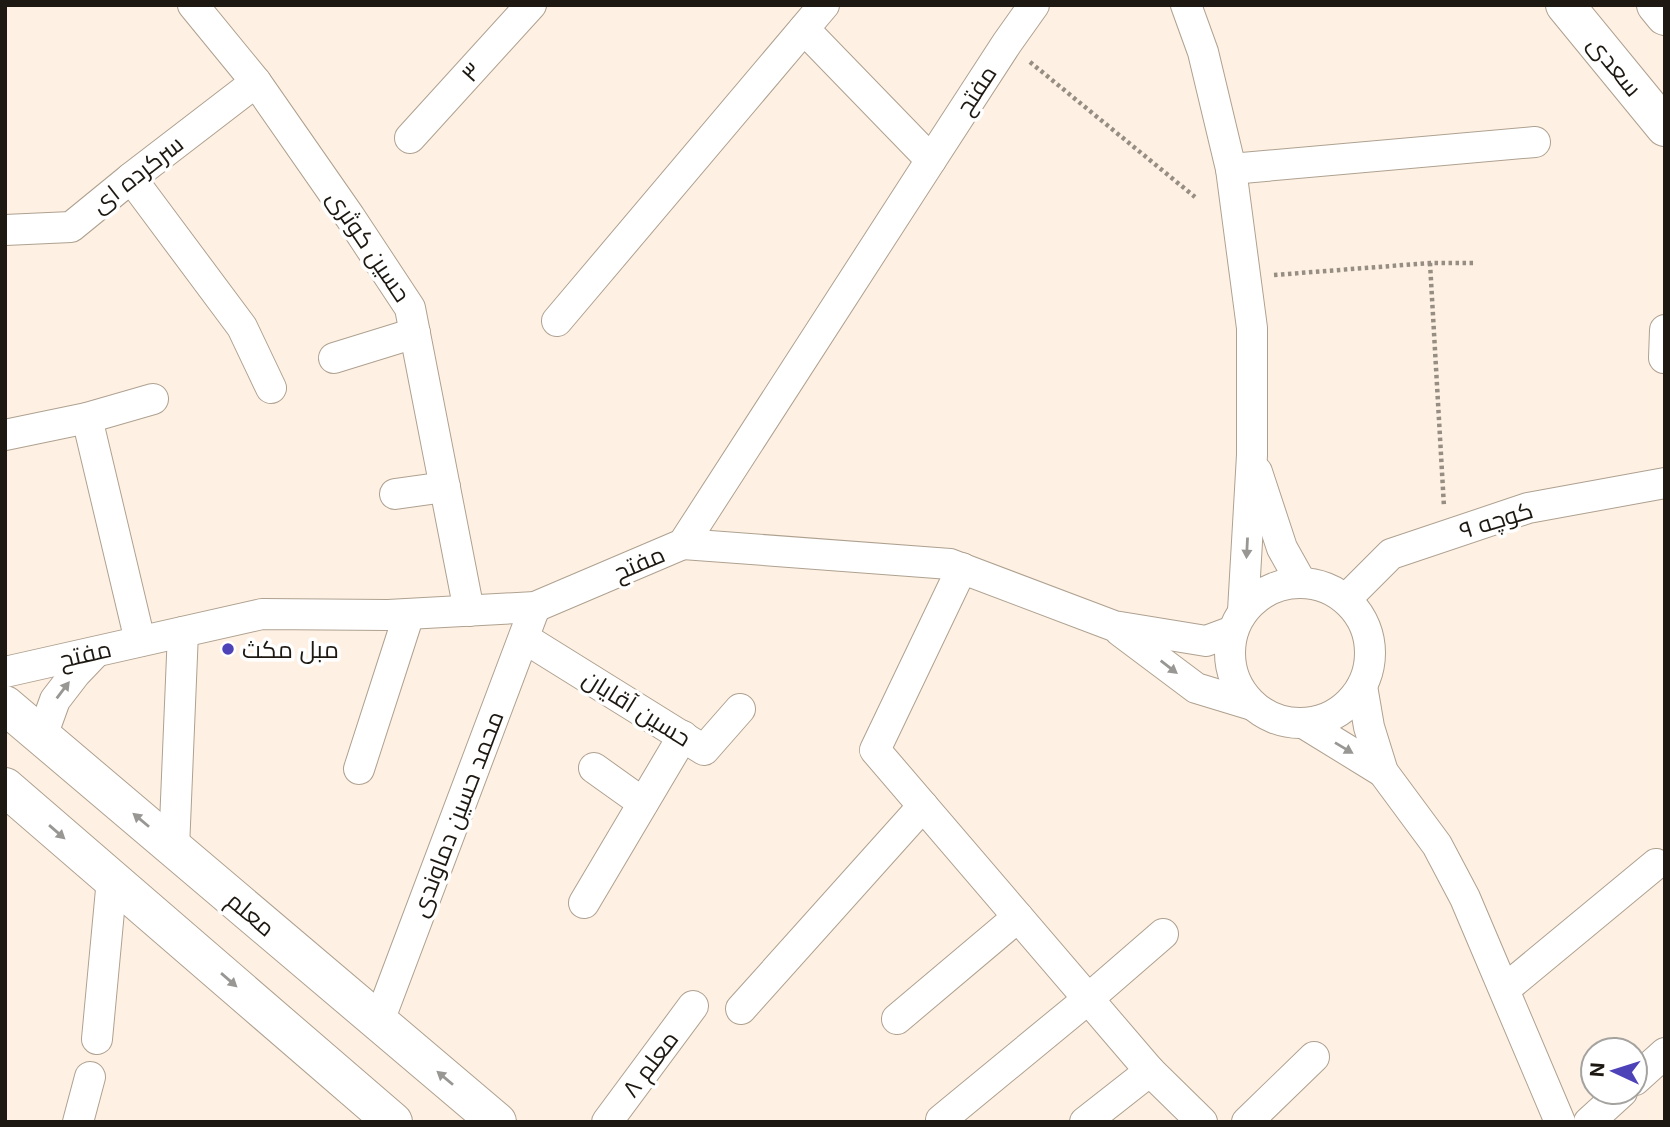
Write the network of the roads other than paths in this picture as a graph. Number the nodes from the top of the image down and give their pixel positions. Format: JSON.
{"nodes":[{"id":1,"x":531,"y":5,"type":"edge"},
{"id":2,"x":824,"y":5,"type":"edge"},
{"id":3,"x":1034,"y":5,"type":"edge"},
{"id":4,"x":1186,"y":5,"type":"edge"},
{"id":5,"x":1565,"y":5,"type":"edge"},
{"id":6,"x":1657,"y":5,"type":"edge"},
{"id":7,"x":198,"y":7,"type":"edge"},
{"id":8,"x":1665,"y":16,"type":"edge"},
{"id":9,"x":804,"y":29,"type":"junction"},
{"id":10,"x":256,"y":82,"type":"junction"},
{"id":11,"x":1665,"y":127,"type":"edge"},
{"id":12,"x":410,"y":138,"type":"dead end"},
{"id":13,"x":1535,"y":142,"type":"dead end"},
{"id":14,"x":930,"y":160,"type":"junction"},
{"id":15,"x":1231,"y":169,"type":"junction"},
{"id":16,"x":131,"y":178,"type":"junction"},
{"id":17,"x":5,"y":230,"type":"edge"},
{"id":18,"x":557,"y":321,"type":"dead end"},
{"id":19,"x":1665,"y":330,"type":"edge"},
{"id":20,"x":415,"y":333,"type":"junction"},
{"id":21,"x":334,"y":358,"type":"dead end"},
{"id":22,"x":1664,"y":358,"type":"edge"},
{"id":23,"x":271,"y":387,"type":"dead end"},
{"id":24,"x":153,"y":399,"type":"dead end"},
{"id":25,"x":87,"y":418,"type":"junction"},
{"id":26,"x":5,"y":435,"type":"edge"},
{"id":27,"x":1252,"y":455,"type":"junction"},
{"id":28,"x":1665,"y":482,"type":"edge"},
{"id":29,"x":445,"y":488,"type":"junction"},
{"id":30,"x":395,"y":494,"type":"dead end"},
{"id":31,"x":683,"y":544,"type":"junction"},
{"id":32,"x":962,"y":568,"type":"junction"},
{"id":33,"x":1301,"y":582,"type":"junction"},
{"id":34,"x":1346,"y":599,"type":"junction"},
{"id":35,"x":535,"y":607,"type":"junction"},
{"id":36,"x":469,"y":611,"type":"junction"},
{"id":37,"x":408,"y":614,"type":"junction"},
{"id":38,"x":1238,"y":621,"type":"junction"},
{"id":39,"x":1114,"y":626,"type":"junction"},
{"id":40,"x":183,"y":632,"type":"junction"},
{"id":41,"x":524,"y":638,"type":"junction"},
{"id":42,"x":140,"y":641,"type":"junction"},
{"id":43,"x":96,"y":652,"type":"junction"},
{"id":44,"x":5,"y":672,"type":"edge"},
{"id":45,"x":1363,"y":686,"type":"junction"},
{"id":46,"x":5,"y":705,"type":"edge"},
{"id":47,"x":1252,"y":705,"type":"junction"},
{"id":48,"x":740,"y":709,"type":"dead end"},
{"id":49,"x":1305,"y":724,"type":"junction"},
{"id":50,"x":42,"y":736,"type":"junction"},
{"id":51,"x":683,"y":736,"type":"junction"},
{"id":52,"x":594,"y":768,"type":"dead end"},
{"id":53,"x":359,"y":769,"type":"dead end"},
{"id":54,"x":1383,"y":772,"type":"junction"},
{"id":55,"x":5,"y":787,"type":"edge"},
{"id":56,"x":643,"y":803,"type":"junction"},
{"id":57,"x":922,"y":806,"type":"junction"},
{"id":58,"x":174,"y":848,"type":"junction"},
{"id":59,"x":1656,"y":864,"type":"dead end"},
{"id":60,"x":112,"y":879,"type":"junction"},
{"id":61,"x":583,"y":903,"type":"dead end"},
{"id":62,"x":1018,"y":917,"type":"junction"},
{"id":63,"x":1163,"y":934,"type":"dead end"},
{"id":64,"x":1505,"y":989,"type":"junction"},
{"id":65,"x":1088,"y":999,"type":"junction"},
{"id":66,"x":693,"y":1006,"type":"dead end"},
{"id":67,"x":741,"y":1009,"type":"dead end"},
{"id":68,"x":897,"y":1018,"type":"dead end"},
{"id":69,"x":379,"y":1021,"type":"junction"},
{"id":70,"x":97,"y":1039,"type":"dead end"},
{"id":71,"x":1665,"y":1054,"type":"edge"},
{"id":72,"x":1314,"y":1057,"type":"dead end"},
{"id":73,"x":1649,"y":1068,"type":"edge"},
{"id":74,"x":1150,"y":1071,"type":"junction"},
{"id":75,"x":90,"y":1077,"type":"dead end"},
{"id":76,"x":1607,"y":1106,"type":"edge"},
{"id":77,"x":941,"y":1120,"type":"dead end"},
{"id":78,"x":391,"y":1121,"type":"edge"},
{"id":79,"x":78,"y":1122,"type":"edge"},
{"id":80,"x":497,"y":1122,"type":"edge"},
{"id":81,"x":607,"y":1122,"type":"edge"},
{"id":82,"x":1085,"y":1122,"type":"edge"},
{"id":83,"x":1202,"y":1122,"type":"edge"},
{"id":84,"x":1247,"y":1122,"type":"edge"},
{"id":85,"x":1560,"y":1122,"type":"edge"},
{"id":86,"x":1589,"y":1122,"type":"edge"}],
"edges":[{"from":1,"to":12,"type":"street","name":"۳"},
{"from":2,"to":9,"type":"street"},
{"from":3,"to":14,"type":"street","name":"مفتح"},
{"from":4,"to":15,"type":"street"},
{"from":5,"to":11,"type":"main road","name":"سعدی"},
{"from":6,"to":8,"type":"main road"},
{"from":7,"to":10,"type":"street","name":"حسین کوثری"},
{"from":9,"to":14,"type":"street"},
{"from":9,"to":18,"type":"street"},
{"from":10,"to":16,"type":"street","name":"سرکرده ای"},
{"from":10,"to":20,"type":"street","name":"حسین کوثری"},
{"from":13,"to":15,"type":"street"},
{"from":14,"to":31,"type":"street","name":"مفتح"},
{"from":15,"to":27,"type":"street"},
{"from":16,"to":17,"type":"street","name":"سرکرده ای"},
{"from":16,"to":23,"type":"street"},
{"from":19,"to":22,"type":"street"},
{"from":20,"to":21,"type":"street"},
{"from":20,"to":29,"type":"street","name":"حسین کوثری"},
{"from":24,"to":25,"type":"street"},
{"from":25,"to":26,"type":"street"},
{"from":25,"to":42,"type":"street"},
{"from":27,"to":33,"type":"street"},
{"from":27,"to":38,"type":"street","one_way":true},
{"from":28,"to":34,"type":"street","name":"کوچه ۹"},
{"from":29,"to":30,"type":"street"},
{"from":29,"to":36,"type":"street","name":"حسین کوثری"},
{"from":31,"to":32,"type":"street"},
{"from":31,"to":35,"type":"street","name":"مفتح"},
{"from":32,"to":39,"type":"street"},
{"from":32,"to":57,"type":"street"},
{"from":33,"to":34,"type":"street"},
{"from":33,"to":38,"type":"street"},
{"from":34,"to":45,"type":"street"},
{"from":35,"to":36,"type":"street","name":"مفتح"},
{"from":35,"to":41,"type":"street","name":"محمد حسین دماوندی"},
{"from":36,"to":37,"type":"street","name":"مفتح"},
{"from":37,"to":40,"type":"street","name":"مفتح"},
{"from":37,"to":53,"type":"street"},
{"from":38,"to":39,"type":"street"},
{"from":38,"to":47,"type":"street"},
{"from":39,"to":47,"type":"street","one_way":true},
{"from":40,"to":42,"type":"street","name":"مفتح"},
{"from":40,"to":58,"type":"street"},
{"from":41,"to":51,"type":"street","name":"حسین آقایان"},
{"from":41,"to":69,"type":"street","name":"محمد حسین دماوندی"},
{"from":42,"to":43,"type":"street","name":"مفتح"},
{"from":43,"to":44,"type":"street","name":"مفتح"},
{"from":50,"to":43,"type":"street","one_way":true},
{"from":45,"to":49,"type":"street"},
{"from":45,"to":54,"type":"street"},
{"from":46,"to":50,"type":"main road","name":"معلم"},
{"from":47,"to":49,"type":"street"},
{"from":48,"to":51,"type":"street","name":"حسین آقایان"},
{"from":49,"to":54,"type":"street","one_way":true},
{"from":58,"to":50,"type":"main road","name":"معلم","one_way":true},
{"from":51,"to":56,"type":"street"},
{"from":52,"to":56,"type":"street"},
{"from":54,"to":64,"type":"street"},
{"from":55,"to":60,"type":"main road","one_way":true},
{"from":56,"to":61,"type":"street"},
{"from":57,"to":62,"type":"street"},
{"from":57,"to":67,"type":"street"},
{"from":58,"to":69,"type":"main road","name":"معلم"},
{"from":59,"to":64,"type":"street"},
{"from":60,"to":70,"type":"street"},
{"from":60,"to":78,"type":"main road","one_way":true},
{"from":62,"to":65,"type":"street"},
{"from":62,"to":68,"type":"street"},
{"from":63,"to":65,"type":"street"},
{"from":64,"to":85,"type":"street"},
{"from":65,"to":74,"type":"street"},
{"from":65,"to":77,"type":"street"},
{"from":66,"to":81,"type":"street","name":"معلم ۸"},
{"from":80,"to":69,"type":"main road","name":"معلم","one_way":true},
{"from":71,"to":73,"type":"street"},
{"from":72,"to":84,"type":"street"},
{"from":74,"to":82,"type":"street"},
{"from":74,"to":83,"type":"street"},
{"from":75,"to":79,"type":"street"},
{"from":76,"to":86,"type":"street"}]}
